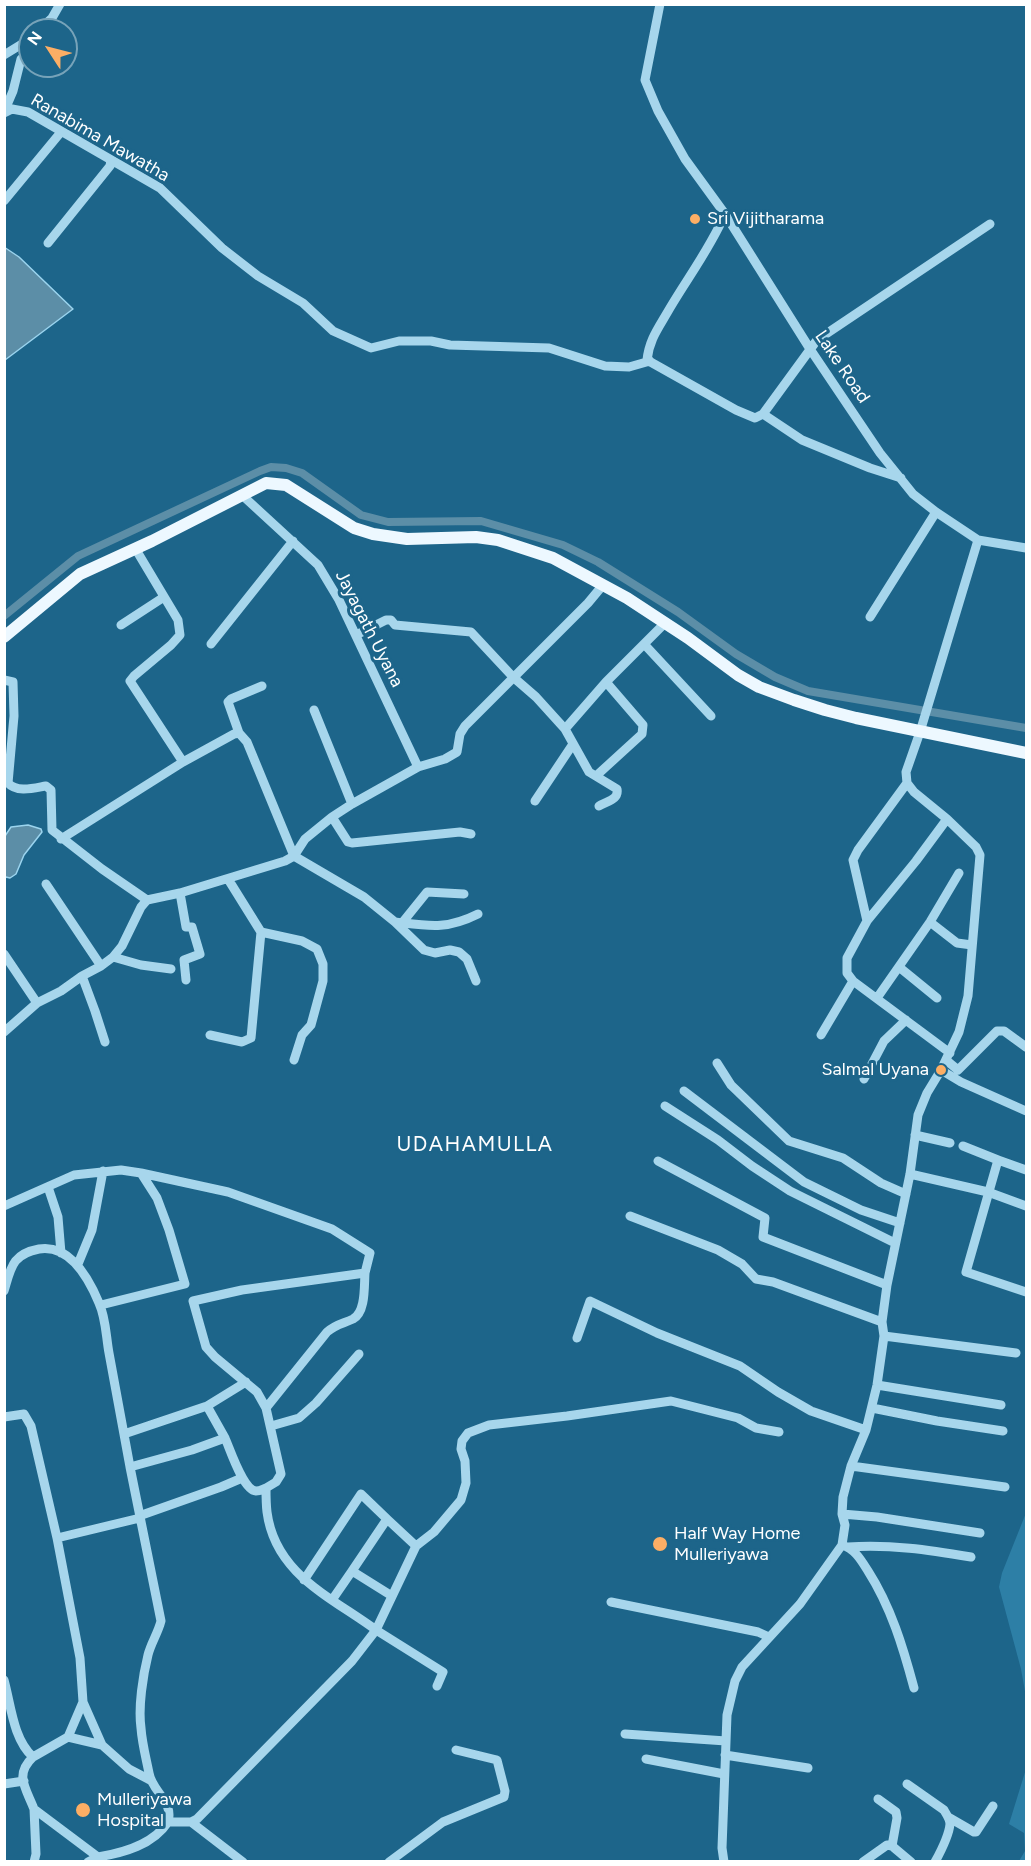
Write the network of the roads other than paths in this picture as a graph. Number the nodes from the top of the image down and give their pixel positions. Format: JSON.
{"nodes":[{"id":1,"x":60,"y":4,"type":"edge"},
{"id":2,"x":660,"y":4,"type":"edge"},
{"id":3,"x":50,"y":18,"type":"edge"},
{"id":4,"x":18,"y":46,"type":"edge"},
{"id":5,"x":4,"y":55,"type":"edge"},
{"id":6,"x":18,"y":71,"type":"edge"},
{"id":7,"x":4,"y":112,"type":"edge"},
{"id":8,"x":61,"y":132,"type":"junction"},
{"id":9,"x":111,"y":160,"type":"junction"},
{"id":10,"x":4,"y":201,"type":"edge"},
{"id":11,"x":725,"y":214,"type":"junction"},
{"id":12,"x":990,"y":224,"type":"dead end"},
{"id":13,"x":48,"y":243,"type":"dead end"},
{"id":14,"x":810,"y":349,"type":"junction"},
{"id":15,"x":650,"y":361,"type":"junction"},
{"id":16,"x":762,"y":414,"type":"junction"},
{"id":17,"x":901,"y":478,"type":"junction"},
{"id":18,"x":243,"y":496,"type":"junction"},
{"id":19,"x":936,"y":512,"type":"junction"},
{"id":20,"x":978,"y":540,"type":"junction"},
{"id":21,"x":293,"y":541,"type":"junction"},
{"id":22,"x":135,"y":548,"type":"junction"},
{"id":23,"x":1026,"y":548,"type":"edge"},
{"id":24,"x":603,"y":585,"type":"junction"},
{"id":25,"x":164,"y":597,"type":"junction"},
{"id":26,"x":870,"y":617,"type":"dead end"},
{"id":27,"x":664,"y":623,"type":"junction"},
{"id":28,"x":122,"y":625,"type":"dead end"},
{"id":29,"x":356,"y":635,"type":"junction"},
{"id":30,"x":4,"y":637,"type":"edge"},
{"id":31,"x":211,"y":644,"type":"dead end"},
{"id":32,"x":644,"y":644,"type":"junction"},
{"id":33,"x":513,"y":677,"type":"junction"},
{"id":34,"x":4,"y":680,"type":"edge"},
{"id":35,"x":606,"y":682,"type":"junction"},
{"id":36,"x":262,"y":686,"type":"dead end"},
{"id":37,"x":314,"y":710,"type":"dead end"},
{"id":38,"x":711,"y":716,"type":"dead end"},
{"id":39,"x":921,"y":728,"type":"junction"},
{"id":40,"x":565,"y":729,"type":"junction"},
{"id":41,"x":239,"y":733,"type":"junction"},
{"id":42,"x":573,"y":744,"type":"junction"},
{"id":43,"x":1026,"y":753,"type":"edge"},
{"id":44,"x":183,"y":762,"type":"junction"},
{"id":45,"x":418,"y":767,"type":"junction"},
{"id":46,"x":596,"y":776,"type":"junction"},
{"id":47,"x":6,"y":783,"type":"edge"},
{"id":48,"x":907,"y":783,"type":"junction"},
{"id":49,"x":535,"y":801,"type":"dead end"},
{"id":50,"x":352,"y":804,"type":"junction"},
{"id":51,"x":599,"y":806,"type":"dead end"},
{"id":52,"x":332,"y":817,"type":"junction"},
{"id":53,"x":947,"y":819,"type":"junction"},
{"id":54,"x":471,"y":834,"type":"dead end"},
{"id":55,"x":61,"y":838,"type":"junction"},
{"id":56,"x":294,"y":856,"type":"junction"},
{"id":57,"x":959,"y":873,"type":"dead end"},
{"id":58,"x":228,"y":879,"type":"junction"},
{"id":59,"x":46,"y":884,"type":"dead end"},
{"id":60,"x":180,"y":893,"type":"junction"},
{"id":61,"x":464,"y":894,"type":"dead end"},
{"id":62,"x":147,"y":900,"type":"junction"},
{"id":63,"x":478,"y":914,"type":"dead end"},
{"id":64,"x":867,"y":921,"type":"junction"},
{"id":65,"x":398,"y":922,"type":"junction"},
{"id":66,"x":930,"y":922,"type":"junction"},
{"id":67,"x":261,"y":932,"type":"junction"},
{"id":68,"x":972,"y":945,"type":"junction"},
{"id":69,"x":4,"y":954,"type":"edge"},
{"id":70,"x":113,"y":957,"type":"junction"},
{"id":71,"x":101,"y":966,"type":"junction"},
{"id":72,"x":899,"y":967,"type":"junction"},
{"id":73,"x":171,"y":969,"type":"dead end"},
{"id":74,"x":82,"y":976,"type":"junction"},
{"id":75,"x":186,"y":980,"type":"dead end"},
{"id":76,"x":476,"y":981,"type":"dead end"},
{"id":77,"x":853,"y":981,"type":"junction"},
{"id":78,"x":877,"y":998,"type":"junction"},
{"id":79,"x":937,"y":998,"type":"dead end"},
{"id":80,"x":37,"y":1003,"type":"junction"},
{"id":81,"x":906,"y":1020,"type":"junction"},
{"id":82,"x":4,"y":1032,"type":"edge"},
{"id":83,"x":210,"y":1035,"type":"dead end"},
{"id":84,"x":821,"y":1035,"type":"dead end"},
{"id":85,"x":105,"y":1042,"type":"dead end"},
{"id":86,"x":1026,"y":1047,"type":"edge"},
{"id":87,"x":948,"y":1056,"type":"junction"},
{"id":88,"x":294,"y":1060,"type":"dead end"},
{"id":89,"x":717,"y":1063,"type":"dead end"},
{"id":90,"x":941,"y":1070,"type":"junction"},
{"id":91,"x":864,"y":1079,"type":"dead end"},
{"id":92,"x":684,"y":1091,"type":"dead end"},
{"id":93,"x":664,"y":1106,"type":"dead end"},
{"id":94,"x":1026,"y":1111,"type":"edge"},
{"id":95,"x":915,"y":1135,"type":"junction"},
{"id":96,"x":950,"y":1143,"type":"dead end"},
{"id":97,"x":963,"y":1146,"type":"dead end"},
{"id":98,"x":998,"y":1160,"type":"junction"},
{"id":99,"x":658,"y":1161,"type":"dead end"},
{"id":100,"x":1026,"y":1170,"type":"edge"},
{"id":101,"x":103,"y":1171,"type":"junction"},
{"id":102,"x":141,"y":1173,"type":"junction"},
{"id":103,"x":910,"y":1174,"type":"junction"},
{"id":104,"x":48,"y":1187,"type":"junction"},
{"id":105,"x":988,"y":1192,"type":"junction"},
{"id":106,"x":906,"y":1194,"type":"junction"},
{"id":107,"x":4,"y":1206,"type":"edge"},
{"id":108,"x":1026,"y":1206,"type":"edge"},
{"id":109,"x":630,"y":1216,"type":"dead end"},
{"id":110,"x":900,"y":1223,"type":"junction"},
{"id":111,"x":895,"y":1243,"type":"junction"},
{"id":112,"x":61,"y":1253,"type":"junction"},
{"id":113,"x":78,"y":1264,"type":"junction"},
{"id":114,"x":366,"y":1273,"type":"junction"},
{"id":115,"x":185,"y":1284,"type":"junction"},
{"id":116,"x":887,"y":1285,"type":"junction"},
{"id":117,"x":4,"y":1291,"type":"edge"},
{"id":118,"x":1026,"y":1292,"type":"edge"},
{"id":119,"x":192,"y":1301,"type":"junction"},
{"id":120,"x":100,"y":1305,"type":"junction"},
{"id":121,"x":882,"y":1322,"type":"junction"},
{"id":122,"x":884,"y":1336,"type":"junction"},
{"id":123,"x":577,"y":1338,"type":"dead end"},
{"id":124,"x":1016,"y":1353,"type":"dead end"},
{"id":125,"x":358,"y":1354,"type":"dead end"},
{"id":126,"x":246,"y":1382,"type":"junction"},
{"id":127,"x":877,"y":1385,"type":"junction"},
{"id":128,"x":1001,"y":1405,"type":"dead end"},
{"id":129,"x":207,"y":1406,"type":"junction"},
{"id":130,"x":266,"y":1408,"type":"junction"},
{"id":131,"x":872,"y":1408,"type":"junction"},
{"id":132,"x":4,"y":1416,"type":"edge"},
{"id":133,"x":271,"y":1426,"type":"junction"},
{"id":134,"x":866,"y":1430,"type":"junction"},
{"id":135,"x":1003,"y":1431,"type":"dead end"},
{"id":136,"x":779,"y":1432,"type":"dead end"},
{"id":137,"x":124,"y":1434,"type":"junction"},
{"id":138,"x":225,"y":1438,"type":"junction"},
{"id":139,"x":851,"y":1466,"type":"junction"},
{"id":140,"x":130,"y":1467,"type":"junction"},
{"id":141,"x":242,"y":1478,"type":"junction"},
{"id":142,"x":1005,"y":1487,"type":"dead end"},
{"id":143,"x":266,"y":1488,"type":"junction"},
{"id":144,"x":842,"y":1514,"type":"junction"},
{"id":145,"x":140,"y":1517,"type":"junction"},
{"id":146,"x":387,"y":1519,"type":"junction"},
{"id":147,"x":980,"y":1533,"type":"dead end"},
{"id":148,"x":57,"y":1538,"type":"junction"},
{"id":149,"x":416,"y":1546,"type":"junction"},
{"id":150,"x":845,"y":1546,"type":"junction"},
{"id":151,"x":971,"y":1557,"type":"dead end"},
{"id":152,"x":352,"y":1571,"type":"junction"},
{"id":153,"x":304,"y":1580,"type":"junction"},
{"id":154,"x":392,"y":1596,"type":"junction"},
{"id":155,"x":332,"y":1600,"type":"junction"},
{"id":156,"x":611,"y":1602,"type":"dead end"},
{"id":157,"x":376,"y":1630,"type":"junction"},
{"id":158,"x":769,"y":1636,"type":"junction"},
{"id":159,"x":4,"y":1680,"type":"edge"},
{"id":160,"x":437,"y":1686,"type":"dead end"},
{"id":161,"x":914,"y":1688,"type":"dead end"},
{"id":162,"x":83,"y":1702,"type":"junction"},
{"id":163,"x":625,"y":1734,"type":"dead end"},
{"id":164,"x":68,"y":1737,"type":"junction"},
{"id":165,"x":726,"y":1741,"type":"junction"},
{"id":166,"x":102,"y":1745,"type":"junction"},
{"id":167,"x":456,"y":1750,"type":"dead end"},
{"id":168,"x":725,"y":1755,"type":"junction"},
{"id":169,"x":33,"y":1757,"type":"junction"},
{"id":170,"x":646,"y":1759,"type":"dead end"},
{"id":171,"x":808,"y":1768,"type":"dead end"},
{"id":172,"x":724,"y":1774,"type":"junction"},
{"id":173,"x":150,"y":1780,"type":"junction"},
{"id":174,"x":24,"y":1782,"type":"junction"},
{"id":175,"x":4,"y":1784,"type":"edge"},
{"id":176,"x":907,"y":1784,"type":"dead end"},
{"id":177,"x":878,"y":1799,"type":"dead end"},
{"id":178,"x":993,"y":1806,"type":"dead end"},
{"id":179,"x":34,"y":1809,"type":"junction"},
{"id":180,"x":948,"y":1817,"type":"junction"},
{"id":181,"x":168,"y":1822,"type":"junction"},
{"id":182,"x":192,"y":1822,"type":"junction"},
{"id":183,"x":892,"y":1846,"type":"junction"},
{"id":184,"x":98,"y":1857,"type":"junction"},
{"id":185,"x":34,"y":1862,"type":"edge"},
{"id":186,"x":88,"y":1862,"type":"edge"},
{"id":187,"x":243,"y":1862,"type":"edge"},
{"id":188,"x":389,"y":1862,"type":"edge"},
{"id":189,"x":724,"y":1862,"type":"edge"},
{"id":190,"x":863,"y":1862,"type":"edge"},
{"id":191,"x":911,"y":1862,"type":"edge"},
{"id":192,"x":935,"y":1862,"type":"edge"}],
"edges":[{"from":1,"to":3,"type":"street"},
{"from":2,"to":11,"type":"street","name":"Lake Road"},
{"from":4,"to":5,"type":"street"},
{"from":6,"to":7,"type":"street"},
{"from":7,"to":8,"type":"street","name":"Ranabima Mawatha"},
{"from":8,"to":9,"type":"street","name":"Ranabima Mawatha"},
{"from":8,"to":10,"type":"street"},
{"from":9,"to":13,"type":"street"},
{"from":9,"to":15,"type":"street","name":"Ranabima Mawatha"},
{"from":11,"to":14,"type":"street","name":"Lake Road"},
{"from":11,"to":15,"type":"street"},
{"from":12,"to":14,"type":"street"},
{"from":14,"to":16,"type":"street"},
{"from":14,"to":17,"type":"street","name":"Lake Road"},
{"from":15,"to":16,"type":"street"},
{"from":16,"to":17,"type":"street"},
{"from":17,"to":19,"type":"street","name":"Lake Road"},
{"from":18,"to":21,"type":"street","name":"Jayagath Uyana"},
{"from":18,"to":22,"type":"main road"},
{"from":18,"to":24,"type":"main road"},
{"from":19,"to":20,"type":"street","name":"Lake Road"},
{"from":19,"to":26,"type":"street"},
{"from":20,"to":23,"type":"street"},
{"from":20,"to":39,"type":"street"},
{"from":21,"to":29,"type":"street","name":"Jayagath Uyana"},
{"from":21,"to":31,"type":"street"},
{"from":22,"to":25,"type":"street"},
{"from":22,"to":30,"type":"main road"},
{"from":24,"to":27,"type":"main road"},
{"from":24,"to":33,"type":"street"},
{"from":25,"to":28,"type":"street"},
{"from":25,"to":44,"type":"street"},
{"from":27,"to":32,"type":"street"},
{"from":27,"to":39,"type":"main road"},
{"from":29,"to":33,"type":"street"},
{"from":29,"to":45,"type":"street","name":"Jayagath Uyana"},
{"from":32,"to":35,"type":"street"},
{"from":32,"to":38,"type":"street"},
{"from":33,"to":40,"type":"street"},
{"from":33,"to":45,"type":"street"},
{"from":34,"to":47,"type":"street"},
{"from":35,"to":40,"type":"street"},
{"from":35,"to":46,"type":"street"},
{"from":36,"to":41,"type":"street"},
{"from":37,"to":50,"type":"street"},
{"from":39,"to":43,"type":"main road"},
{"from":39,"to":48,"type":"street"},
{"from":40,"to":42,"type":"street"},
{"from":41,"to":44,"type":"street"},
{"from":41,"to":56,"type":"street"},
{"from":42,"to":46,"type":"street"},
{"from":42,"to":49,"type":"street"},
{"from":44,"to":55,"type":"street"},
{"from":45,"to":50,"type":"street"},
{"from":46,"to":51,"type":"street"},
{"from":47,"to":55,"type":"street"},
{"from":48,"to":53,"type":"street"},
{"from":48,"to":64,"type":"street"},
{"from":50,"to":52,"type":"street"},
{"from":52,"to":54,"type":"street"},
{"from":52,"to":56,"type":"street"},
{"from":53,"to":64,"type":"street"},
{"from":53,"to":68,"type":"street"},
{"from":55,"to":62,"type":"street"},
{"from":56,"to":58,"type":"street"},
{"from":56,"to":65,"type":"street"},
{"from":57,"to":66,"type":"street"},
{"from":58,"to":60,"type":"street"},
{"from":58,"to":67,"type":"street"},
{"from":59,"to":71,"type":"street"},
{"from":60,"to":62,"type":"street"},
{"from":60,"to":75,"type":"street"},
{"from":61,"to":65,"type":"street"},
{"from":62,"to":70,"type":"street"},
{"from":63,"to":65,"type":"street"},
{"from":64,"to":77,"type":"street"},
{"from":65,"to":76,"type":"street"},
{"from":66,"to":68,"type":"street"},
{"from":66,"to":72,"type":"street"},
{"from":67,"to":83,"type":"street"},
{"from":67,"to":88,"type":"street"},
{"from":68,"to":87,"type":"street"},
{"from":69,"to":80,"type":"street"},
{"from":70,"to":71,"type":"street"},
{"from":70,"to":73,"type":"street"},
{"from":71,"to":74,"type":"street"},
{"from":72,"to":78,"type":"street"},
{"from":72,"to":79,"type":"street"},
{"from":74,"to":80,"type":"street"},
{"from":74,"to":85,"type":"street"},
{"from":77,"to":78,"type":"street"},
{"from":77,"to":84,"type":"street"},
{"from":78,"to":81,"type":"street"},
{"from":80,"to":82,"type":"street"},
{"from":81,"to":87,"type":"street"},
{"from":81,"to":91,"type":"street"},
{"from":86,"to":87,"type":"street"},
{"from":87,"to":90,"type":"street"},
{"from":89,"to":106,"type":"street"},
{"from":90,"to":94,"type":"street"},
{"from":90,"to":95,"type":"street"},
{"from":92,"to":110,"type":"street"},
{"from":93,"to":111,"type":"street"},
{"from":95,"to":96,"type":"street"},
{"from":95,"to":103,"type":"street"},
{"from":97,"to":98,"type":"street"},
{"from":98,"to":100,"type":"street"},
{"from":98,"to":105,"type":"street"},
{"from":99,"to":116,"type":"street"},
{"from":101,"to":102,"type":"street"},
{"from":101,"to":104,"type":"street"},
{"from":101,"to":113,"type":"street"},
{"from":102,"to":114,"type":"street"},
{"from":102,"to":115,"type":"street"},
{"from":103,"to":105,"type":"street"},
{"from":103,"to":106,"type":"street"},
{"from":104,"to":107,"type":"street"},
{"from":104,"to":112,"type":"street"},
{"from":105,"to":108,"type":"street"},
{"from":105,"to":118,"type":"street"},
{"from":106,"to":110,"type":"street"},
{"from":109,"to":121,"type":"street"},
{"from":110,"to":111,"type":"street"},
{"from":111,"to":116,"type":"street"},
{"from":112,"to":113,"type":"street"},
{"from":112,"to":117,"type":"street"},
{"from":113,"to":120,"type":"street"},
{"from":114,"to":119,"type":"street"},
{"from":114,"to":130,"type":"street"},
{"from":115,"to":119,"type":"street"},
{"from":115,"to":120,"type":"street"},
{"from":116,"to":121,"type":"street"},
{"from":119,"to":126,"type":"street"},
{"from":120,"to":137,"type":"street"},
{"from":121,"to":122,"type":"street"},
{"from":122,"to":124,"type":"street"},
{"from":122,"to":127,"type":"street"},
{"from":123,"to":134,"type":"street"},
{"from":125,"to":133,"type":"street"},
{"from":126,"to":129,"type":"street"},
{"from":126,"to":130,"type":"street"},
{"from":127,"to":128,"type":"street"},
{"from":127,"to":131,"type":"street"},
{"from":129,"to":137,"type":"street"},
{"from":129,"to":138,"type":"street"},
{"from":130,"to":133,"type":"street"},
{"from":131,"to":134,"type":"street"},
{"from":131,"to":135,"type":"street"},
{"from":132,"to":148,"type":"street"},
{"from":133,"to":143,"type":"street"},
{"from":134,"to":139,"type":"street"},
{"from":136,"to":149,"type":"street"},
{"from":137,"to":140,"type":"street"},
{"from":138,"to":140,"type":"street"},
{"from":138,"to":141,"type":"street"},
{"from":139,"to":142,"type":"street"},
{"from":139,"to":144,"type":"street"},
{"from":140,"to":145,"type":"street"},
{"from":141,"to":143,"type":"street"},
{"from":141,"to":145,"type":"street"},
{"from":143,"to":153,"type":"street"},
{"from":144,"to":147,"type":"street"},
{"from":144,"to":150,"type":"street"},
{"from":145,"to":148,"type":"street"},
{"from":145,"to":173,"type":"street"},
{"from":146,"to":149,"type":"street"},
{"from":146,"to":152,"type":"street"},
{"from":146,"to":153,"type":"street"},
{"from":148,"to":162,"type":"street"},
{"from":149,"to":154,"type":"street"},
{"from":150,"to":151,"type":"street"},
{"from":150,"to":158,"type":"street"},
{"from":150,"to":161,"type":"street"},
{"from":152,"to":154,"type":"street"},
{"from":152,"to":155,"type":"street"},
{"from":153,"to":155,"type":"street"},
{"from":154,"to":157,"type":"street"},
{"from":155,"to":157,"type":"street"},
{"from":156,"to":158,"type":"street"},
{"from":157,"to":160,"type":"street"},
{"from":157,"to":182,"type":"street"},
{"from":158,"to":165,"type":"street"},
{"from":159,"to":169,"type":"street"},
{"from":162,"to":164,"type":"street"},
{"from":162,"to":166,"type":"street"},
{"from":163,"to":165,"type":"street"},
{"from":164,"to":166,"type":"street"},
{"from":164,"to":169,"type":"street"},
{"from":165,"to":168,"type":"street"},
{"from":166,"to":173,"type":"street"},
{"from":167,"to":188,"type":"street"},
{"from":168,"to":171,"type":"street"},
{"from":168,"to":172,"type":"street"},
{"from":169,"to":174,"type":"street"},
{"from":170,"to":172,"type":"street"},
{"from":172,"to":189,"type":"street"},
{"from":173,"to":181,"type":"street"},
{"from":174,"to":175,"type":"street"},
{"from":174,"to":179,"type":"street"},
{"from":176,"to":180,"type":"street"},
{"from":177,"to":183,"type":"street"},
{"from":178,"to":180,"type":"street"},
{"from":179,"to":184,"type":"street"},
{"from":179,"to":185,"type":"street"},
{"from":180,"to":192,"type":"street"},
{"from":181,"to":182,"type":"street"},
{"from":181,"to":184,"type":"street"},
{"from":182,"to":187,"type":"street"},
{"from":183,"to":190,"type":"street"},
{"from":183,"to":191,"type":"street"},
{"from":184,"to":186,"type":"street"}]}
